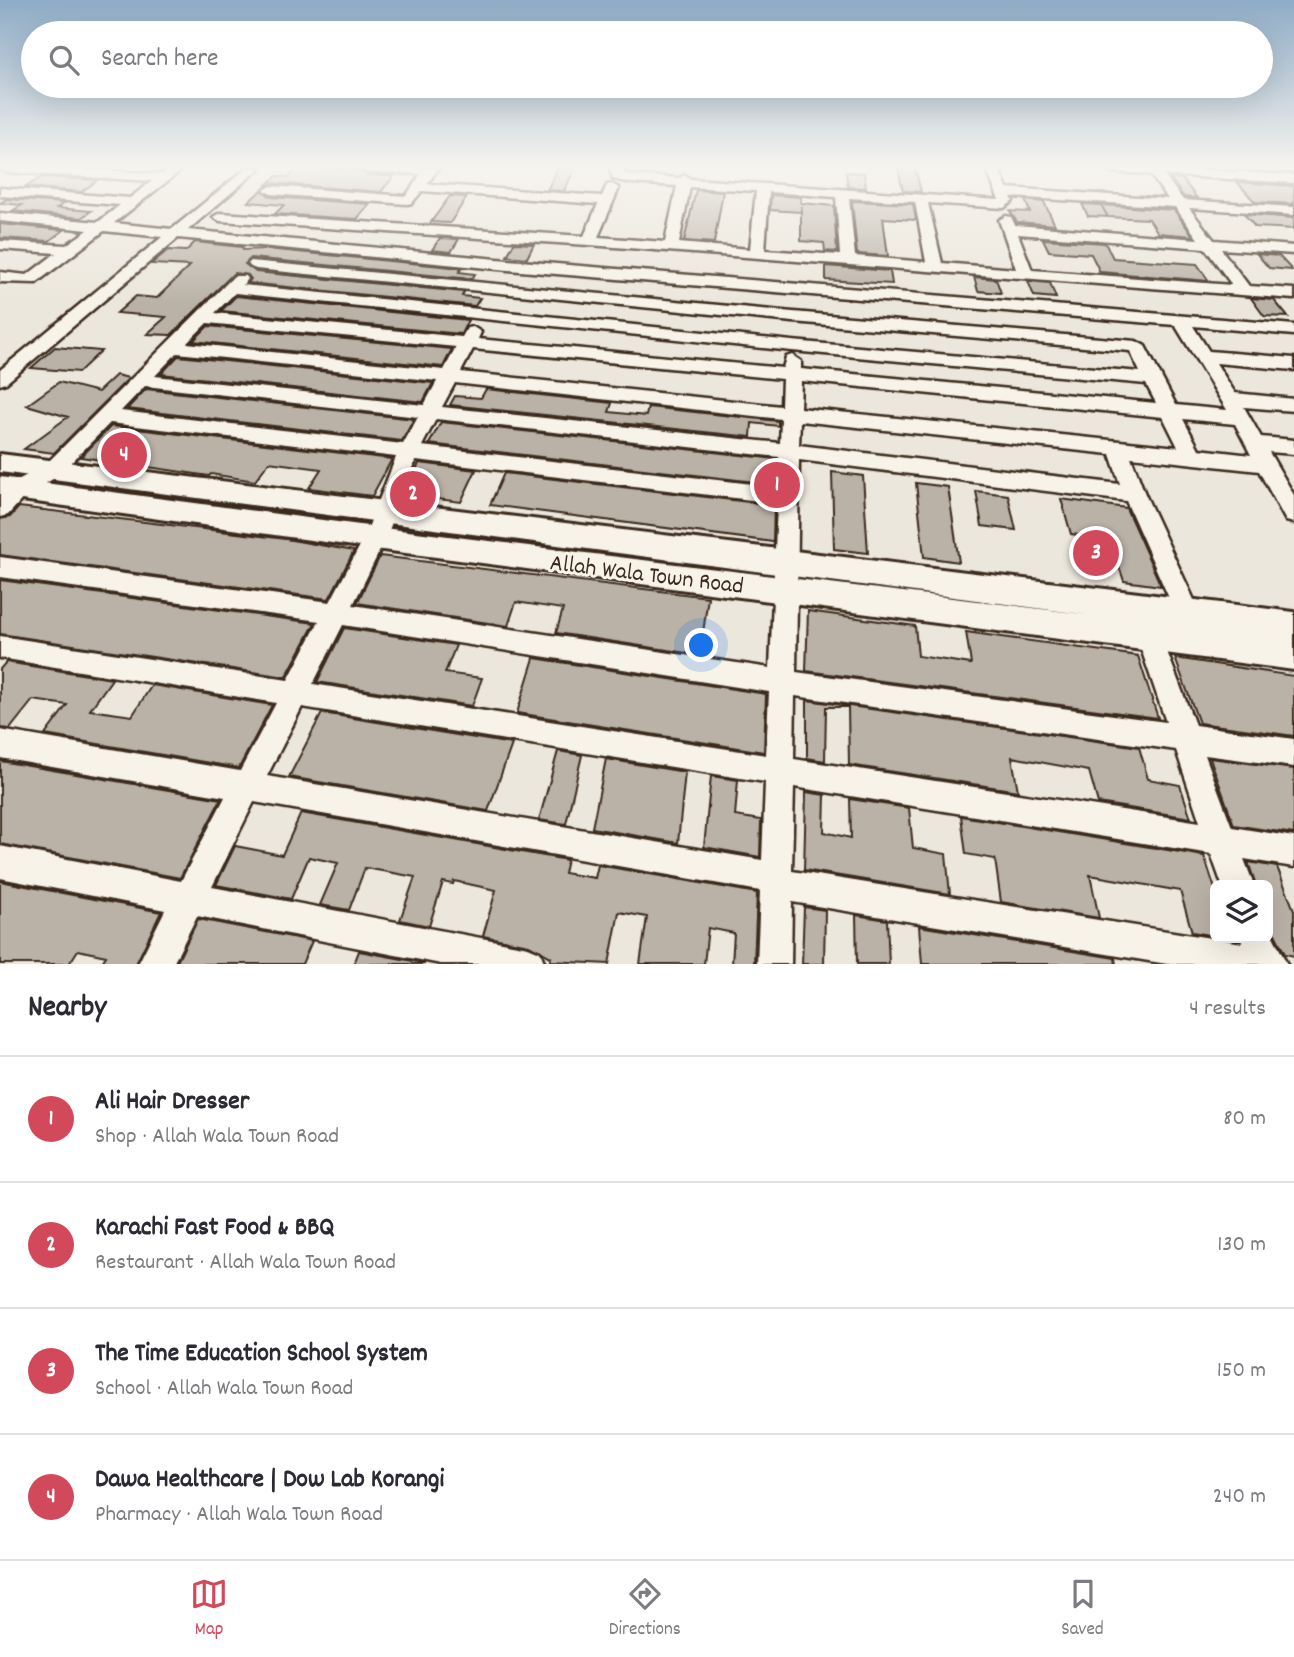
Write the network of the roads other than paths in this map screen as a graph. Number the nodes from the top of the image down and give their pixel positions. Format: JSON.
{"nodes":[{"id":1,"x":119,"y":213,"type":"edge"},
{"id":2,"x":180,"y":213,"type":"edge"},
{"id":3,"x":201,"y":213,"type":"edge"},
{"id":4,"x":397,"y":213,"type":"edge"},
{"id":5,"x":600,"y":213,"type":"edge"},
{"id":6,"x":678,"y":213,"type":"edge"},
{"id":7,"x":760,"y":213,"type":"edge"},
{"id":8,"x":844,"y":213,"type":"edge"},
{"id":9,"x":923,"y":213,"type":"edge"},
{"id":10,"x":1003,"y":213,"type":"edge"},
{"id":11,"x":1186,"y":213,"type":"edge"},
{"id":12,"x":220,"y":216,"type":"dead end"},
{"id":13,"x":0,"y":217,"type":"edge"},
{"id":14,"x":102,"y":225,"type":"junction"},
{"id":15,"x":386,"y":226,"type":"junction"},
{"id":16,"x":1008,"y":229,"type":"junction"},
{"id":17,"x":157,"y":232,"type":"junction"},
{"id":18,"x":176,"y":234,"type":"junction"},
{"id":19,"x":589,"y":241,"type":"junction"},
{"id":20,"x":278,"y":242,"type":"junction"},
{"id":21,"x":1210,"y":244,"type":"junction"},
{"id":22,"x":0,"y":245,"type":"edge"},
{"id":23,"x":670,"y":247,"type":"junction"},
{"id":24,"x":70,"y":250,"type":"junction"},
{"id":25,"x":1294,"y":250,"type":"edge"},
{"id":26,"x":757,"y":253,"type":"junction"},
{"id":27,"x":848,"y":260,"type":"junction"},
{"id":28,"x":256,"y":264,"type":"junction"},
{"id":29,"x":508,"y":265,"type":"junction"},
{"id":30,"x":935,"y":267,"type":"junction"},
{"id":31,"x":1026,"y":274,"type":"junction"},
{"id":32,"x":0,"y":277,"type":"edge"},
{"id":33,"x":496,"y":286,"type":"junction"},
{"id":34,"x":793,"y":287,"type":"junction"},
{"id":35,"x":230,"y":288,"type":"junction"},
{"id":36,"x":1244,"y":290,"type":"junction"},
{"id":37,"x":1294,"y":295,"type":"edge"},
{"id":38,"x":482,"y":313,"type":"junction"},
{"id":39,"x":201,"y":317,"type":"junction"},
{"id":40,"x":793,"y":317,"type":"junction"},
{"id":41,"x":1181,"y":320,"type":"junction"},
{"id":42,"x":1294,"y":330,"type":"edge"},
{"id":43,"x":467,"y":341,"type":"junction"},
{"id":44,"x":792,"y":346,"type":"junction"},
{"id":45,"x":173,"y":347,"type":"junction"},
{"id":46,"x":1202,"y":356,"type":"junction"},
{"id":47,"x":0,"y":360,"type":"edge"},
{"id":48,"x":1294,"y":364,"type":"edge"},
{"id":49,"x":792,"y":375,"type":"junction"},
{"id":50,"x":447,"y":376,"type":"junction"},
{"id":51,"x":0,"y":379,"type":"edge"},
{"id":52,"x":1153,"y":379,"type":"junction"},
{"id":53,"x":141,"y":380,"type":"junction"},
{"id":54,"x":1229,"y":399,"type":"junction"},
{"id":55,"x":1294,"y":405,"type":"edge"},
{"id":56,"x":429,"y":412,"type":"junction"},
{"id":57,"x":791,"y":412,"type":"junction"},
{"id":58,"x":1171,"y":413,"type":"junction"},
{"id":59,"x":105,"y":416,"type":"junction"},
{"id":60,"x":1241,"y":418,"type":"junction"},
{"id":61,"x":1255,"y":443,"type":"junction"},
{"id":62,"x":1117,"y":446,"type":"junction"},
{"id":63,"x":1294,"y":447,"type":"edge"},
{"id":64,"x":788,"y":451,"type":"junction"},
{"id":65,"x":409,"y":453,"type":"junction"},
{"id":66,"x":1192,"y":454,"type":"junction"},
{"id":67,"x":0,"y":463,"type":"edge"},
{"id":68,"x":1267,"y":464,"type":"junction"},
{"id":69,"x":51,"y":471,"type":"junction"},
{"id":70,"x":1134,"y":494,"type":"junction"},
{"id":71,"x":1287,"y":494,"type":"edge"},
{"id":72,"x":6,"y":495,"type":"edge"},
{"id":73,"x":787,"y":496,"type":"junction"},
{"id":74,"x":1294,"y":515,"type":"edge"},
{"id":75,"x":378,"y":526,"type":"junction"},
{"id":76,"x":0,"y":567,"type":"edge"},
{"id":77,"x":786,"y":577,"type":"junction"},
{"id":78,"x":1135,"y":608,"type":"junction"},
{"id":79,"x":335,"y":613,"type":"junction"},
{"id":80,"x":1189,"y":615,"type":"junction"},
{"id":81,"x":1294,"y":626,"type":"edge"},
{"id":82,"x":1152,"y":637,"type":"junction"},
{"id":83,"x":0,"y":647,"type":"edge"},
{"id":84,"x":1294,"y":655,"type":"edge"},
{"id":85,"x":781,"y":682,"type":"junction"},
{"id":86,"x":294,"y":694,"type":"junction"},
{"id":87,"x":1185,"y":738,"type":"junction"},
{"id":88,"x":0,"y":744,"type":"edge"},
{"id":89,"x":1294,"y":753,"type":"edge"},
{"id":90,"x":779,"y":769,"type":"junction"},
{"id":91,"x":247,"y":786,"type":"junction"},
{"id":92,"x":1222,"y":841,"type":"junction"},
{"id":93,"x":1294,"y":852,"type":"edge"},
{"id":94,"x":0,"y":862,"type":"edge"},
{"id":95,"x":1236,"y":880,"type":"edge"},
{"id":96,"x":776,"y":881,"type":"junction"},
{"id":97,"x":189,"y":898,"type":"junction"},
{"id":98,"x":1259,"y":943,"type":"edge"},
{"id":99,"x":155,"y":964,"type":"edge"},
{"id":100,"x":528,"y":964,"type":"edge"},
{"id":101,"x":774,"y":964,"type":"edge"},
{"id":102,"x":1267,"y":964,"type":"edge"}],
"edges":[{"from":1,"to":14,"type":"street"},
{"from":2,"to":17,"type":"street"},
{"from":3,"to":18,"type":"street"},
{"from":4,"to":15,"type":"street"},
{"from":5,"to":19,"type":"street"},
{"from":6,"to":23,"type":"street"},
{"from":7,"to":26,"type":"street"},
{"from":8,"to":27,"type":"street"},
{"from":9,"to":30,"type":"street"},
{"from":10,"to":16,"type":"street"},
{"from":11,"to":21,"type":"street"},
{"from":12,"to":15,"type":"street"},
{"from":13,"to":14,"type":"street"},
{"from":14,"to":17,"type":"street"},
{"from":14,"to":24,"type":"street"},
{"from":15,"to":19,"type":"street"},
{"from":16,"to":21,"type":"street"},
{"from":16,"to":31,"type":"street"},
{"from":17,"to":18,"type":"street"},
{"from":17,"to":47,"type":"street"},
{"from":18,"to":20,"type":"street"},
{"from":18,"to":51,"type":"street"},
{"from":19,"to":23,"type":"street"},
{"from":20,"to":28,"type":"street"},
{"from":20,"to":29,"type":"street"},
{"from":21,"to":25,"type":"street"},
{"from":21,"to":36,"type":"street"},
{"from":22,"to":24,"type":"street"},
{"from":23,"to":26,"type":"street"},
{"from":24,"to":32,"type":"street"},
{"from":26,"to":27,"type":"street"},
{"from":27,"to":30,"type":"street"},
{"from":28,"to":33,"type":"street"},
{"from":28,"to":35,"type":"street"},
{"from":29,"to":33,"type":"street"},
{"from":29,"to":34,"type":"street"},
{"from":30,"to":31,"type":"street"},
{"from":31,"to":36,"type":"street"},
{"from":33,"to":38,"type":"street"},
{"from":33,"to":40,"type":"street"},
{"from":34,"to":40,"type":"street"},
{"from":34,"to":41,"type":"street"},
{"from":35,"to":38,"type":"street"},
{"from":35,"to":39,"type":"street"},
{"from":36,"to":37,"type":"street"},
{"from":38,"to":43,"type":"street"},
{"from":38,"to":44,"type":"street"},
{"from":39,"to":43,"type":"street"},
{"from":39,"to":45,"type":"street"},
{"from":40,"to":44,"type":"street"},
{"from":40,"to":52,"type":"street"},
{"from":41,"to":42,"type":"street"},
{"from":41,"to":46,"type":"street"},
{"from":43,"to":49,"type":"street"},
{"from":43,"to":50,"type":"street"},
{"from":44,"to":49,"type":"street"},
{"from":44,"to":52,"type":"street"},
{"from":45,"to":50,"type":"street"},
{"from":45,"to":53,"type":"street"},
{"from":46,"to":48,"type":"street"},
{"from":46,"to":54,"type":"street"},
{"from":49,"to":57,"type":"street"},
{"from":49,"to":58,"type":"street"},
{"from":50,"to":56,"type":"street"},
{"from":50,"to":57,"type":"street"},
{"from":52,"to":58,"type":"street"},
{"from":53,"to":56,"type":"street"},
{"from":53,"to":59,"type":"street"},
{"from":54,"to":55,"type":"street"},
{"from":54,"to":60,"type":"street"},
{"from":56,"to":64,"type":"street"},
{"from":56,"to":65,"type":"street"},
{"from":57,"to":62,"type":"street"},
{"from":57,"to":64,"type":"street"},
{"from":58,"to":60,"type":"street"},
{"from":58,"to":66,"type":"street"},
{"from":59,"to":65,"type":"street"},
{"from":59,"to":69,"type":"street"},
{"from":60,"to":61,"type":"street"},
{"from":61,"to":63,"type":"street"},
{"from":61,"to":68,"type":"street"},
{"from":62,"to":66,"type":"street"},
{"from":62,"to":70,"type":"street"},
{"from":64,"to":70,"type":"street"},
{"from":64,"to":73,"type":"street"},
{"from":65,"to":73,"type":"street"},
{"from":65,"to":75,"type":"street"},
{"from":66,"to":68,"type":"street"},
{"from":67,"to":69,"type":"main road","name":"Allah Wala Town Road"},
{"from":68,"to":71,"type":"street"},
{"from":69,"to":72,"type":"street"},
{"from":69,"to":75,"type":"main road","name":"Allah Wala Town Road"},
{"from":70,"to":80,"type":"street"},
{"from":71,"to":74,"type":"street"},
{"from":72,"to":75,"type":"main road","name":"Allah Wala Town Road"},
{"from":73,"to":77,"type":"street"},
{"from":75,"to":77,"type":"main road","name":"Allah Wala Town Road"},
{"from":75,"to":79,"type":"street"},
{"from":76,"to":79,"type":"street"},
{"from":77,"to":78,"type":"main road","name":"Allah Wala Town Road"},
{"from":77,"to":82,"type":"main road","name":"Allah Wala Town Road"},
{"from":77,"to":85,"type":"street"},
{"from":78,"to":80,"type":"main road","name":"Allah Wala Town Road"},
{"from":78,"to":82,"type":"street"},
{"from":79,"to":85,"type":"street"},
{"from":79,"to":86,"type":"street"},
{"from":80,"to":81,"type":"main road","name":"Allah Wala Town Road"},
{"from":82,"to":84,"type":"main road","name":"Allah Wala Town Road"},
{"from":82,"to":87,"type":"street"},
{"from":83,"to":86,"type":"street"},
{"from":85,"to":87,"type":"street"},
{"from":85,"to":90,"type":"street"},
{"from":86,"to":90,"type":"street"},
{"from":86,"to":91,"type":"street"},
{"from":87,"to":89,"type":"street"},
{"from":87,"to":92,"type":"street"},
{"from":88,"to":91,"type":"street"},
{"from":90,"to":92,"type":"street"},
{"from":90,"to":96,"type":"street"},
{"from":91,"to":96,"type":"street"},
{"from":91,"to":97,"type":"street"},
{"from":92,"to":93,"type":"street"},
{"from":92,"to":95,"type":"street"},
{"from":94,"to":97,"type":"street"},
{"from":96,"to":101,"type":"street"},
{"from":96,"to":102,"type":"street"},
{"from":97,"to":99,"type":"street"},
{"from":97,"to":100,"type":"street"},
{"from":98,"to":102,"type":"street"}]}
